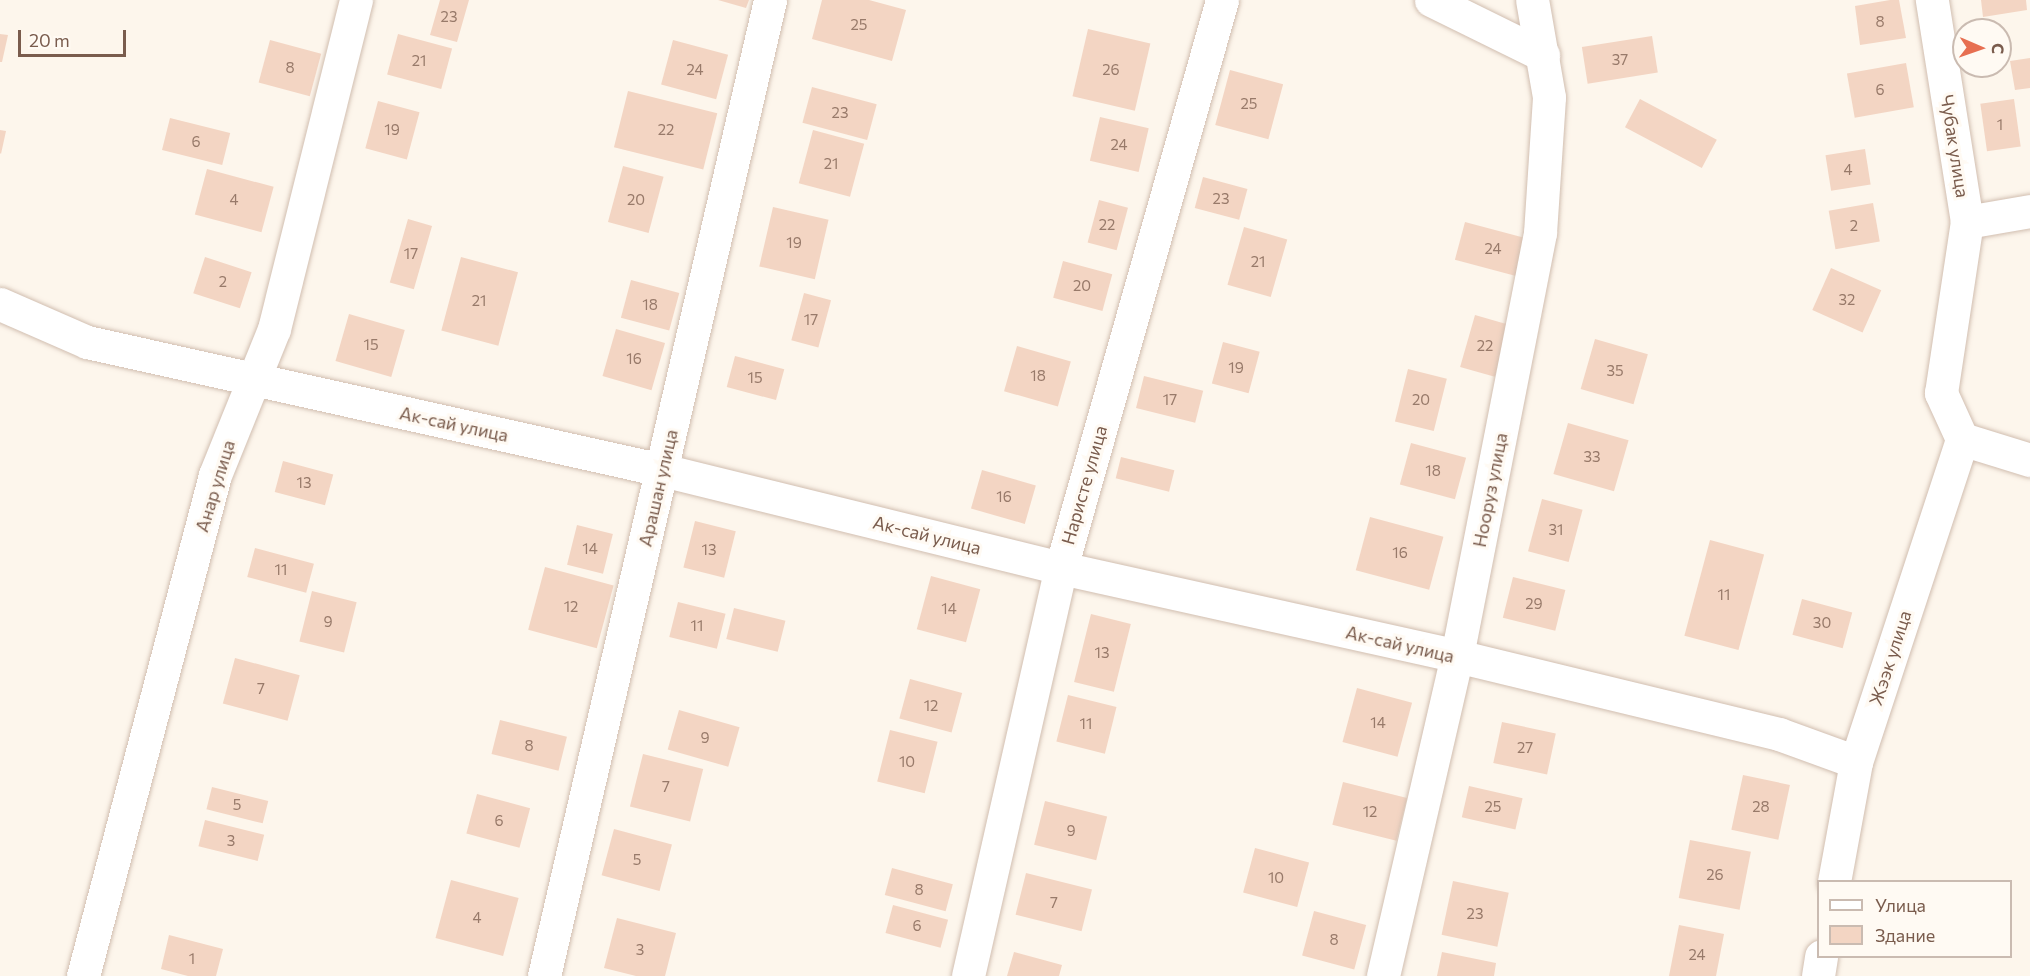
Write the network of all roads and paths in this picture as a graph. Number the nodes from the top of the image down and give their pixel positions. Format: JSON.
{"nodes":[{"id":1,"x":356,"y":0,"type":"edge"},
{"id":2,"x":771,"y":0,"type":"edge"},
{"id":3,"x":1222,"y":0,"type":"edge"},
{"id":4,"x":1431,"y":0,"type":"edge"},
{"id":5,"x":1532,"y":0,"type":"edge"},
{"id":6,"x":1932,"y":0,"type":"edge"},
{"id":7,"x":1543,"y":55,"type":"junction"},
{"id":8,"x":2030,"y":211,"type":"edge"},
{"id":9,"x":1967,"y":222,"type":"junction"},
{"id":10,"x":0,"y":304,"type":"edge"},
{"id":11,"x":252,"y":380,"type":"junction"},
{"id":12,"x":1962,"y":439,"type":"junction"},
{"id":13,"x":2030,"y":460,"type":"edge"},
{"id":14,"x":662,"y":470,"type":"junction"},
{"id":15,"x":1060,"y":568,"type":"junction"},
{"id":16,"x":1457,"y":656,"type":"junction"},
{"id":17,"x":1856,"y":762,"type":"junction"},
{"id":18,"x":1834,"y":880,"type":"edge"},
{"id":19,"x":1821,"y":958,"type":"edge"},
{"id":20,"x":83,"y":976,"type":"edge"},
{"id":21,"x":543,"y":976,"type":"edge"},
{"id":22,"x":968,"y":976,"type":"edge"},
{"id":23,"x":1383,"y":976,"type":"edge"},
{"id":24,"x":1818,"y":976,"type":"edge"}],
"edges":[{"from":1,"to":11,"type":"street","name":"Анар улица"},
{"from":2,"to":14,"type":"street","name":"Арашан улица"},
{"from":3,"to":15,"type":"street","name":"Наристе улица"},
{"from":4,"to":7,"type":"street"},
{"from":5,"to":7,"type":"street","name":"Нооруз улица"},
{"from":6,"to":9,"type":"street","name":"Чубак улица"},
{"from":7,"to":16,"type":"street","name":"Нооруз улица"},
{"from":8,"to":9,"type":"street"},
{"from":9,"to":12,"type":"street"},
{"from":10,"to":11,"type":"street","name":"Ак-сай улица"},
{"from":11,"to":14,"type":"street","name":"Ак-сай улица"},
{"from":11,"to":20,"type":"street","name":"Анар улица"},
{"from":12,"to":13,"type":"street"},
{"from":12,"to":17,"type":"street","name":"Жээк улица"},
{"from":14,"to":15,"type":"street","name":"Ак-сай улица"},
{"from":14,"to":21,"type":"street","name":"Арашан улица"},
{"from":15,"to":16,"type":"street","name":"Ак-сай улица"},
{"from":15,"to":22,"type":"street","name":"Наристе улица"},
{"from":16,"to":17,"type":"street","name":"Ак-сай улица"},
{"from":16,"to":23,"type":"street","name":"Нооруз улица"},
{"from":17,"to":18,"type":"street","name":"Жээк улица"},
{"from":19,"to":24,"type":"street"}]}
